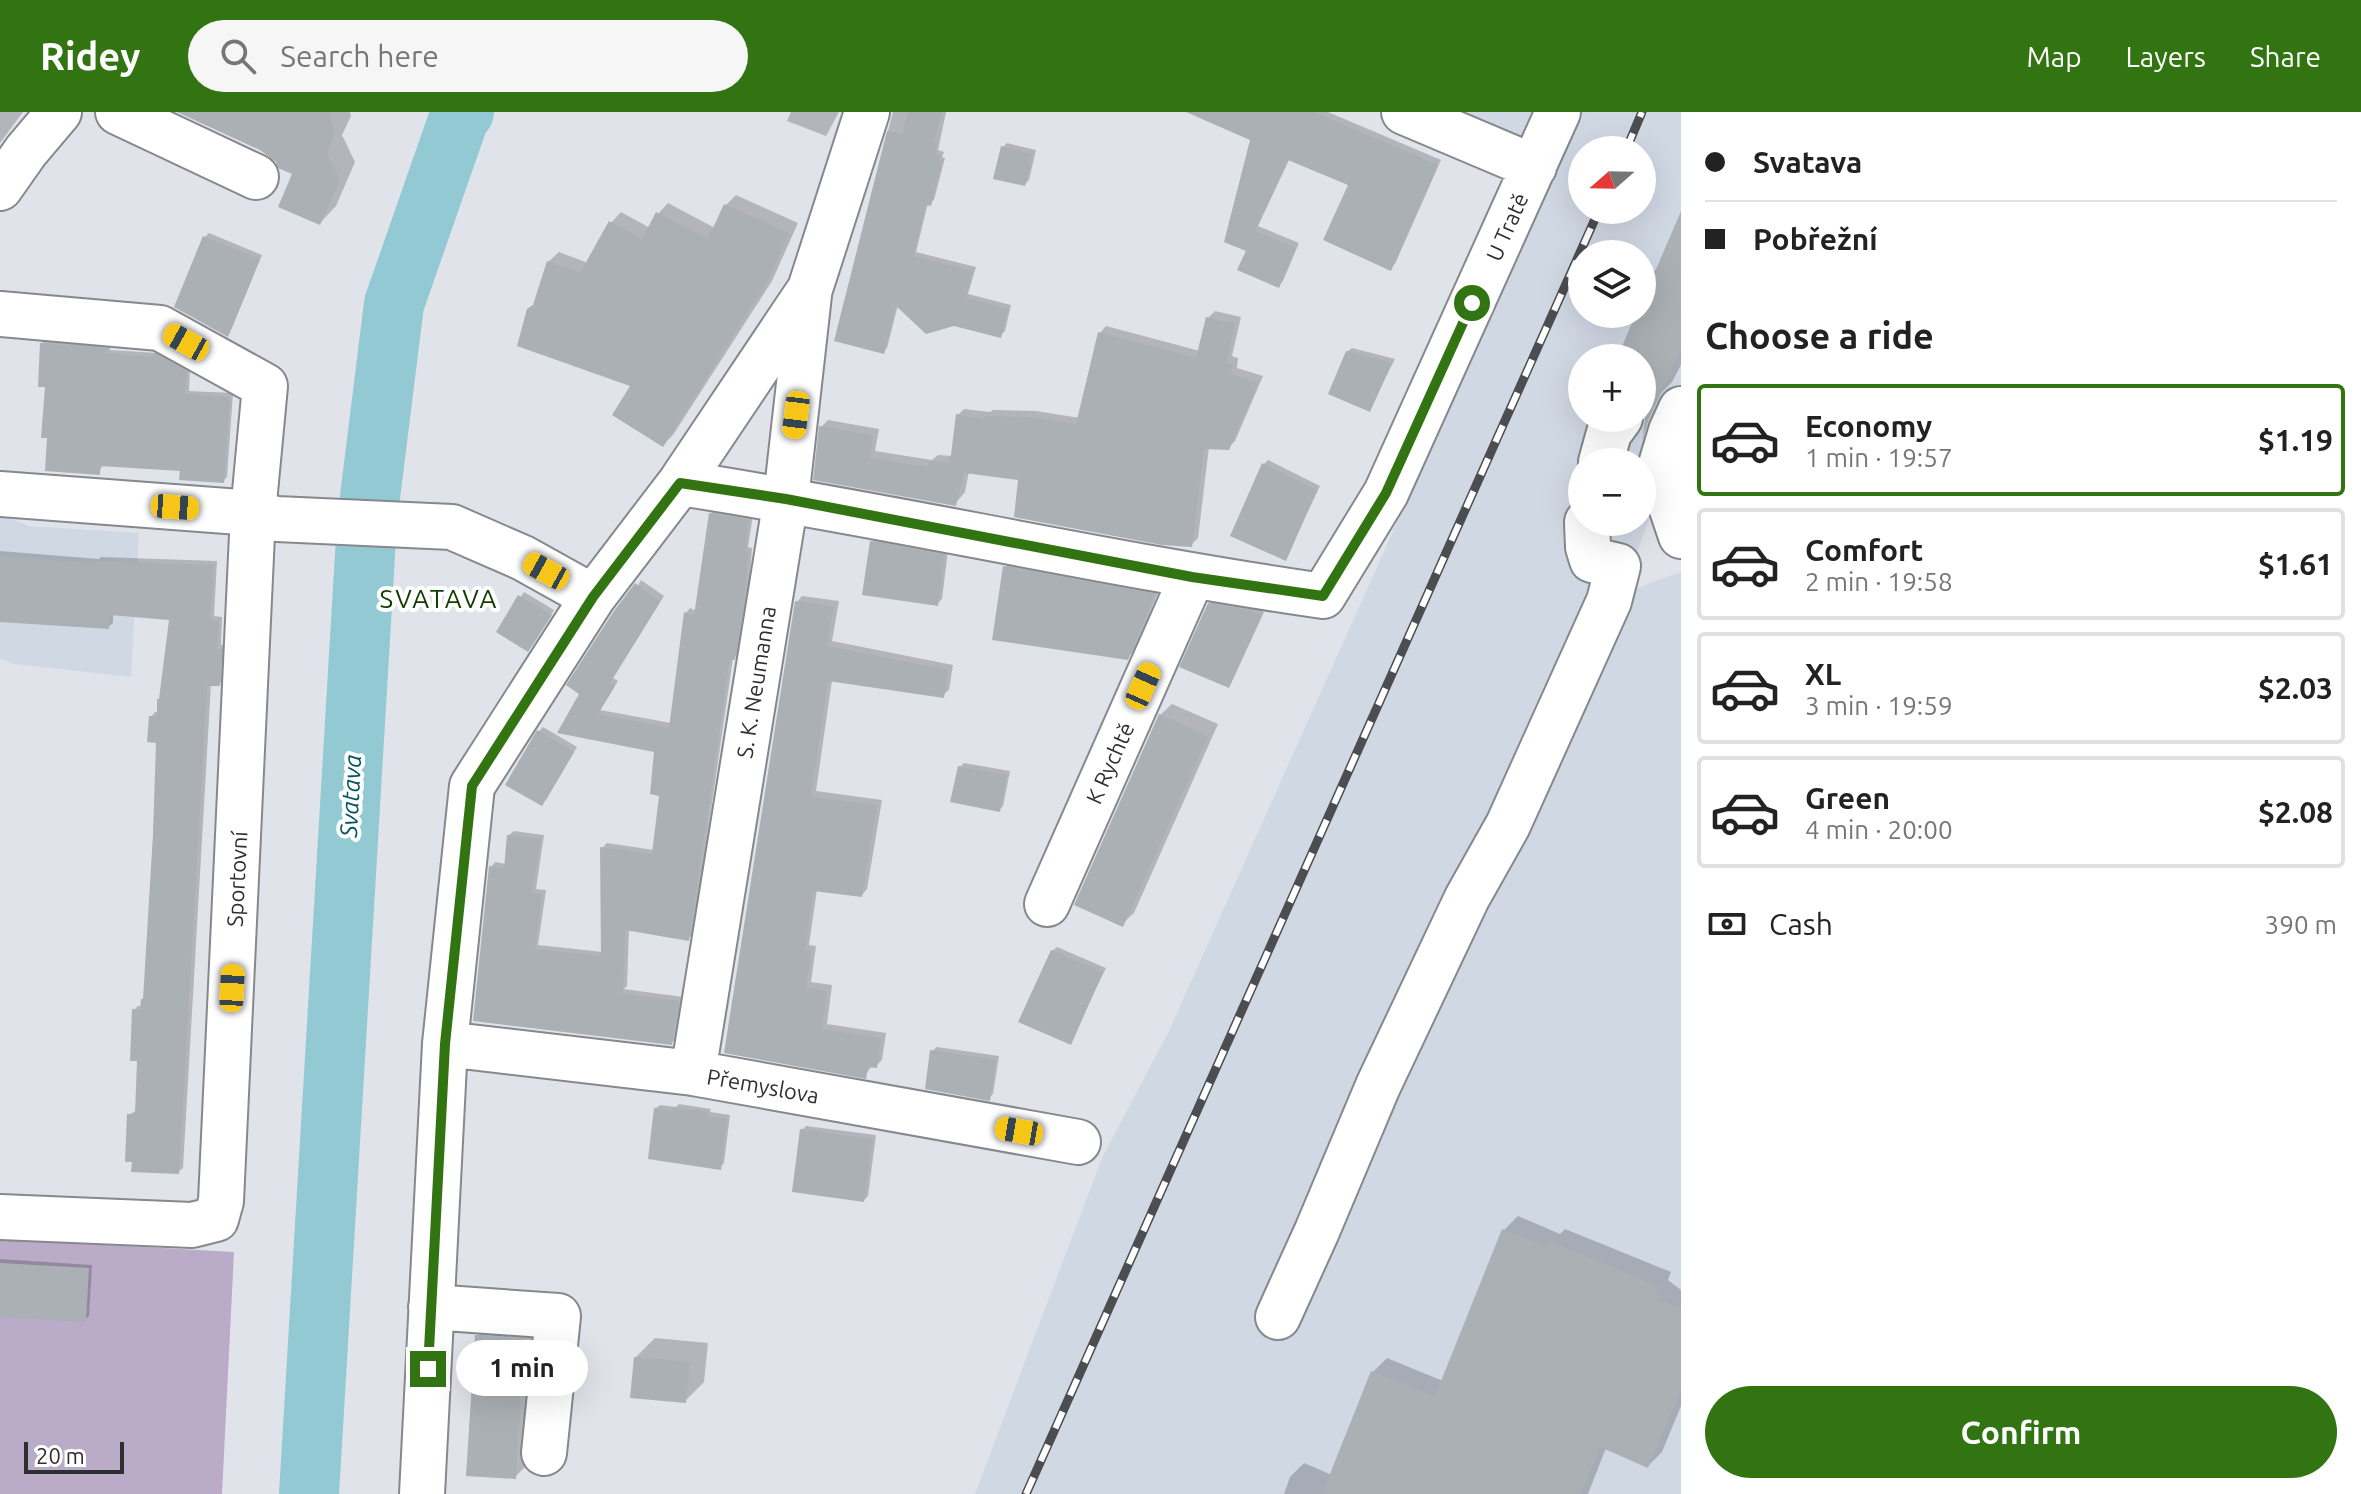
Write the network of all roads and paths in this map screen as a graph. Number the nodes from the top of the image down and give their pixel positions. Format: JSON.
{"nodes":[{"id":1,"x":59,"y":112,"type":"edge"},
{"id":2,"x":118,"y":112,"type":"edge"},
{"id":3,"x":867,"y":112,"type":"edge"},
{"id":4,"x":1404,"y":112,"type":"edge"},
{"id":5,"x":1558,"y":112,"type":"edge"},
{"id":6,"x":1534,"y":167,"type":"junction"},
{"id":7,"x":256,"y":177,"type":"dead end"},
{"id":8,"x":0,"y":188,"type":"edge"},
{"id":9,"x":810,"y":289,"type":"junction"},
{"id":10,"x":0,"y":314,"type":"edge"},
{"id":11,"x":1665,"y":417,"type":"edge"},
{"id":12,"x":680,"y":483,"type":"junction"},
{"id":13,"x":0,"y":494,"type":"edge"},
{"id":14,"x":786,"y":499,"type":"junction"},
{"id":15,"x":265,"y":516,"type":"junction"},
{"id":16,"x":1588,"y":536,"type":"edge"},
{"id":17,"x":1681,"y":538,"type":"edge"},
{"id":18,"x":1618,"y":566,"type":"junction"},
{"id":19,"x":1192,"y":577,"type":"junction"},
{"id":20,"x":593,"y":597,"type":"junction"},
{"id":21,"x":1047,"y":904,"type":"dead end"},
{"id":22,"x":445,"y":1044,"type":"junction"},
{"id":23,"x":693,"y":1073,"type":"junction"},
{"id":24,"x":1078,"y":1142,"type":"dead end"},
{"id":25,"x":0,"y":1217,"type":"edge"},
{"id":26,"x":431,"y":1307,"type":"junction"},
{"id":27,"x":1278,"y":1317,"type":"dead end"},
{"id":28,"x":544,"y":1453,"type":"dead end"},
{"id":29,"x":422,"y":1494,"type":"edge"}],
"edges":[{"from":1,"to":8,"type":"street"},
{"from":2,"to":7,"type":"street"},
{"from":3,"to":9,"type":"street","name":"S. K. Neumanna"},
{"from":4,"to":6,"type":"street"},
{"from":5,"to":6,"type":"street","name":"U Tratě"},
{"from":6,"to":19,"type":"street","name":"U Tratě"},
{"from":9,"to":12,"type":"street","name":"S. K. Neumanna"},
{"from":9,"to":14,"type":"street","name":"S. K. Neumanna"},
{"from":10,"to":15,"type":"street"},
{"from":11,"to":17,"type":"street"},
{"from":12,"to":14,"type":"street"},
{"from":12,"to":20,"type":"street","name":"S. K. Neumanna"},
{"from":13,"to":15,"type":"street"},
{"from":14,"to":19,"type":"street"},
{"from":14,"to":23,"type":"street","name":"S. K. Neumanna"},
{"from":15,"to":20,"type":"street"},
{"from":15,"to":25,"type":"street","name":"Sportovní"},
{"from":16,"to":18,"type":"street"},
{"from":17,"to":18,"type":"street"},
{"from":18,"to":27,"type":"street"},
{"from":19,"to":21,"type":"street","name":"K Rychtě"},
{"from":20,"to":22,"type":"street","name":"S. K. Neumanna"},
{"from":22,"to":23,"type":"street","name":"Přemyslova"},
{"from":22,"to":26,"type":"street","name":"S. K. Neumanna"},
{"from":23,"to":24,"type":"street","name":"Přemyslova"},
{"from":26,"to":28,"type":"street"},
{"from":26,"to":29,"type":"street","name":"S. K. Neumanna"}]}
